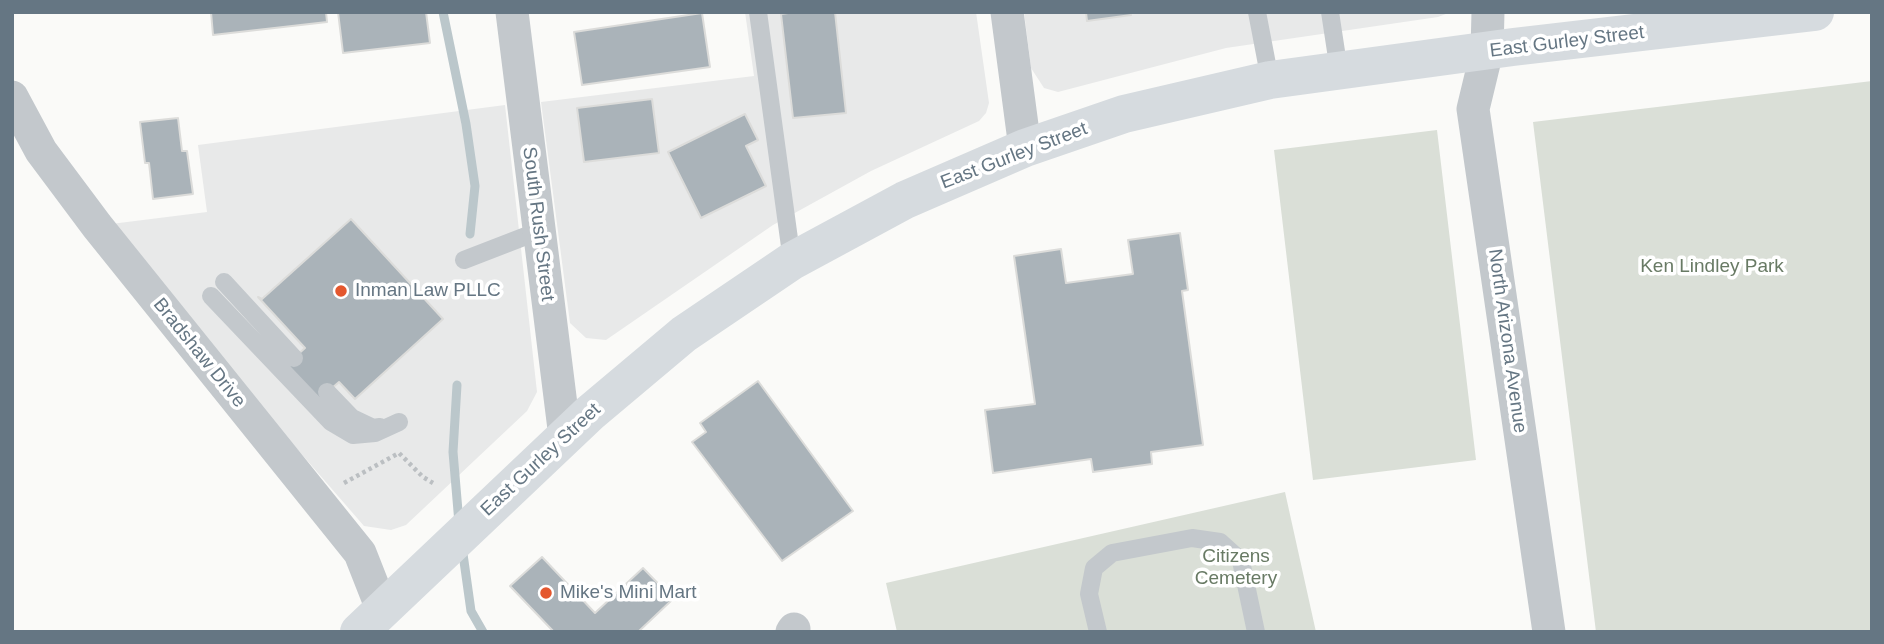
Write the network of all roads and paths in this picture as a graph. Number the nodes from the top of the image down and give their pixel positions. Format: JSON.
{"nodes":[{"id":1,"x":513,"y":12,"type":"edge"},
{"id":2,"x":758,"y":12,"type":"edge"},
{"id":3,"x":1007,"y":12,"type":"edge"},
{"id":4,"x":1257,"y":12,"type":"edge"},
{"id":5,"x":1330,"y":12,"type":"edge"},
{"id":6,"x":1488,"y":12,"type":"edge"},
{"id":7,"x":1815,"y":12,"type":"edge"},
{"id":8,"x":1646,"y":22,"type":"edge"},
{"id":9,"x":1487,"y":51,"type":"junction"},
{"id":10,"x":1339,"y":71,"type":"junction"},
{"id":11,"x":1270,"y":80,"type":"junction"},
{"id":12,"x":12,"y":97,"type":"edge"},
{"id":13,"x":1025,"y":148,"type":"junction"},
{"id":14,"x":539,"y":231,"type":"junction"},
{"id":15,"x":464,"y":260,"type":"dead end"},
{"id":16,"x":792,"y":261,"type":"junction"},
{"id":17,"x":223,"y":282,"type":"dead end"},
{"id":18,"x":211,"y":296,"type":"dead end"},
{"id":19,"x":294,"y":358,"type":"dead end"},
{"id":20,"x":327,"y":392,"type":"dead end"},
{"id":21,"x":565,"y":437,"type":"junction"},
{"id":22,"x":338,"y":484,"type":"dead end"},
{"id":23,"x":433,"y":484,"type":"dead end"},
{"id":24,"x":371,"y":620,"type":"edge"},
{"id":25,"x":1098,"y":632,"type":"edge"},
{"id":26,"x":1256,"y":632,"type":"edge"},
{"id":27,"x":1549,"y":632,"type":"edge"}],
"edges":[{"from":1,"to":14,"type":"street","name":"South Rush Street"},
{"from":2,"to":16,"type":"lane"},
{"from":3,"to":13,"type":"street"},
{"from":4,"to":11,"type":"lane"},
{"from":5,"to":10,"type":"lane"},
{"from":6,"to":9,"type":"street","name":"North Arizona Avenue"},
{"from":7,"to":8,"type":"main road","name":"East Gurley Street"},
{"from":8,"to":9,"type":"main road","name":"East Gurley Street"},
{"from":9,"to":10,"type":"main road","name":"East Gurley Street"},
{"from":9,"to":27,"type":"street","name":"North Arizona Avenue"},
{"from":10,"to":11,"type":"main road","name":"East Gurley Street"},
{"from":11,"to":13,"type":"main road","name":"East Gurley Street"},
{"from":12,"to":24,"type":"street","name":"Bradshaw Drive"},
{"from":13,"to":16,"type":"main road","name":"East Gurley Street"},
{"from":14,"to":15,"type":"lane"},
{"from":14,"to":21,"type":"street","name":"South Rush Street"},
{"from":16,"to":21,"type":"main road","name":"East Gurley Street"},
{"from":17,"to":19,"type":"lane"},
{"from":18,"to":20,"type":"lane"},
{"from":21,"to":24,"type":"main road","name":"East Gurley Street"},
{"from":22,"to":23,"type":"path"},
{"from":25,"to":26,"type":"lane"}]}
